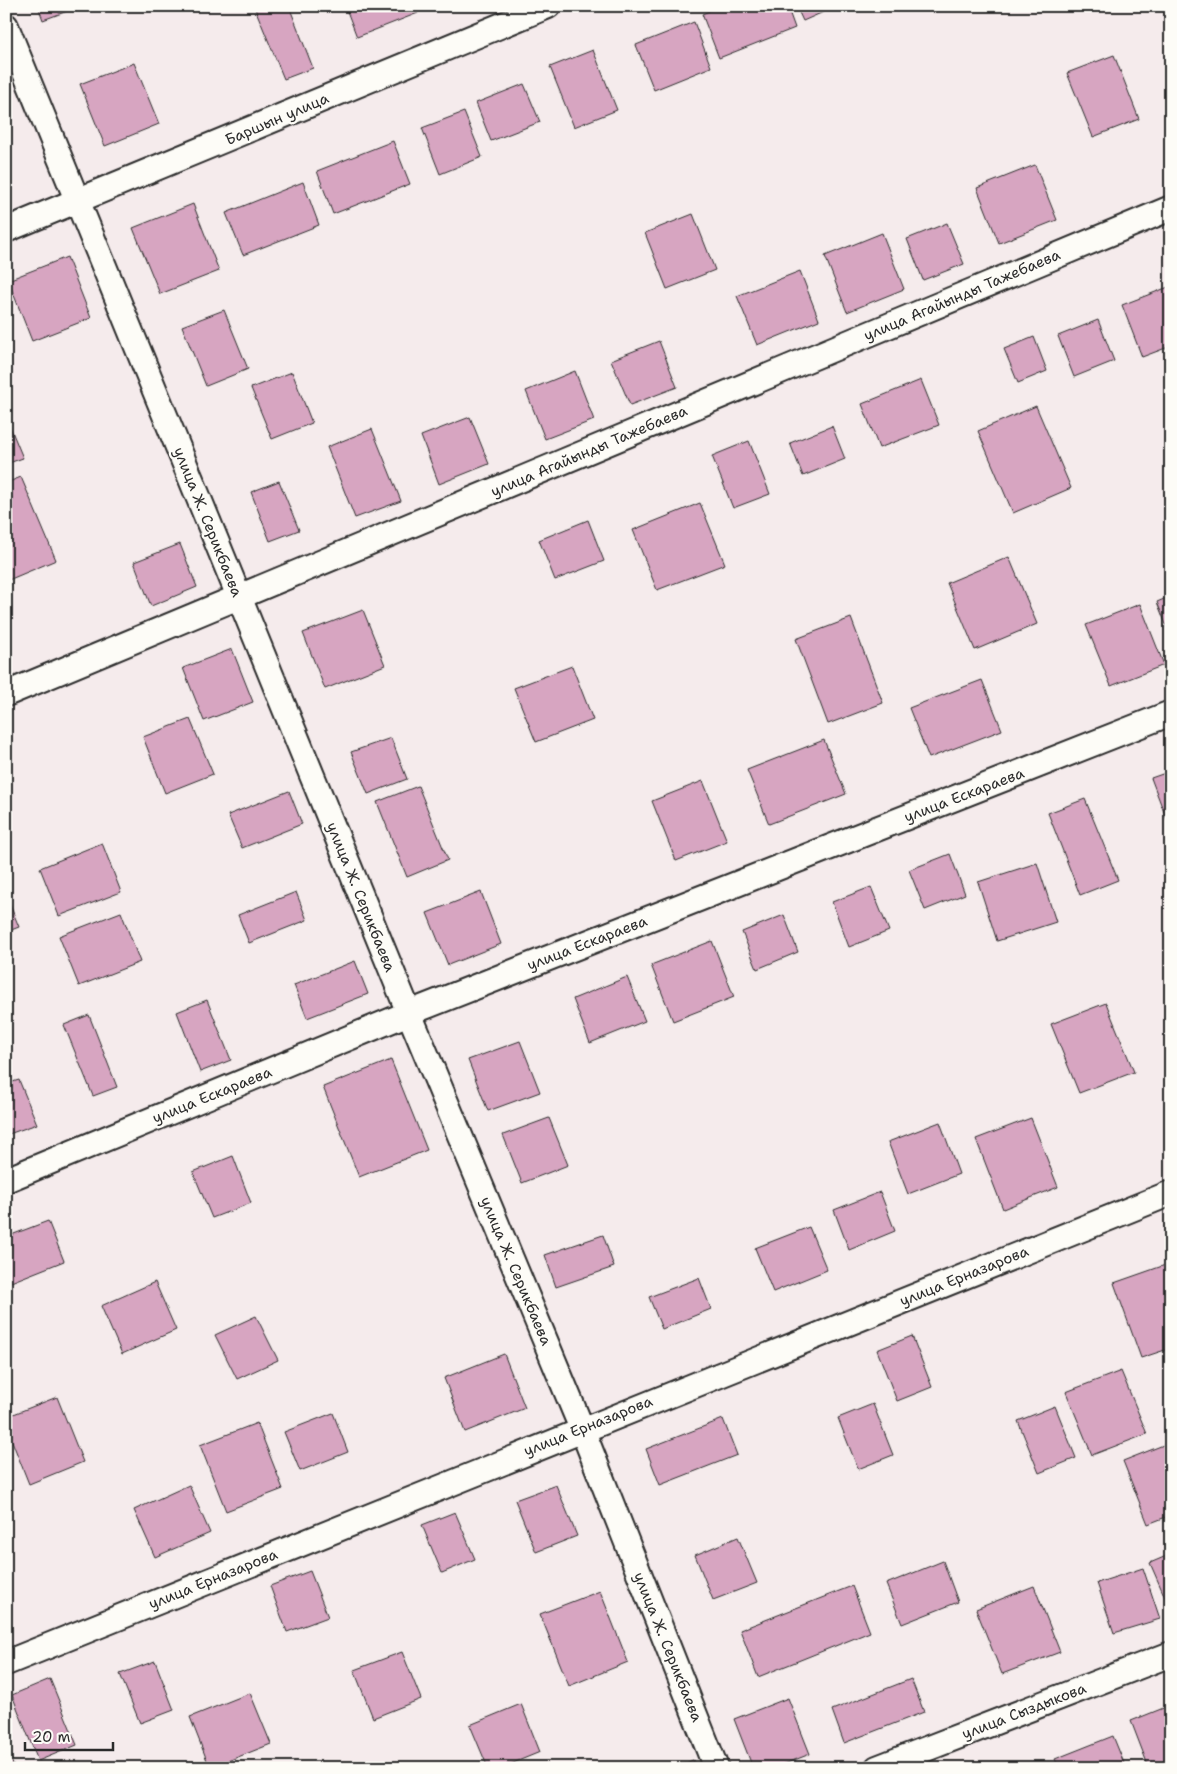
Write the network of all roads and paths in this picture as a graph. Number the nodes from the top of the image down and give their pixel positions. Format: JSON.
{"nodes":[{"id":1,"x":548,"y":6,"type":"edge"},
{"id":2,"x":6,"y":26,"type":"edge"},
{"id":3,"x":78,"y":202,"type":"junction"},
{"id":4,"x":1171,"y":208,"type":"edge"},
{"id":5,"x":6,"y":230,"type":"edge"},
{"id":6,"x":239,"y":597,"type":"junction"},
{"id":7,"x":6,"y":694,"type":"edge"},
{"id":8,"x":1171,"y":713,"type":"edge"},
{"id":9,"x":408,"y":1013,"type":"junction"},
{"id":10,"x":6,"y":1180,"type":"edge"},
{"id":11,"x":1171,"y":1193,"type":"edge"},
{"id":12,"x":582,"y":1429,"type":"junction"},
{"id":13,"x":1171,"y":1654,"type":"edge"},
{"id":14,"x":6,"y":1663,"type":"edge"},
{"id":15,"x":716,"y":1768,"type":"edge"},
{"id":16,"x":877,"y":1768,"type":"edge"}],
"edges":[{"from":1,"to":3,"type":"street","name":"Баршын улица"},
{"from":2,"to":3,"type":"street","name":"улица Ж. Серикбаева"},
{"from":3,"to":5,"type":"street","name":"Баршын улица"},
{"from":3,"to":6,"type":"street","name":"улица Ж. Серикбаева"},
{"from":4,"to":6,"type":"street","name":"улица Агайынды Тажебаева"},
{"from":6,"to":7,"type":"street","name":"улица Агайынды Тажебаева"},
{"from":6,"to":9,"type":"street","name":"улица Ж. Серикбаева"},
{"from":8,"to":9,"type":"street","name":"улица Ескараева"},
{"from":9,"to":10,"type":"street","name":"улица Ескараева"},
{"from":9,"to":12,"type":"street","name":"улица Ж. Серикбаева"},
{"from":11,"to":12,"type":"street","name":"улица Ерназарова"},
{"from":12,"to":14,"type":"street","name":"улица Ерназарова"},
{"from":12,"to":15,"type":"street","name":"улица Ж. Серикбаева"},
{"from":13,"to":16,"type":"street","name":"улица Сыздыкова"}]}
